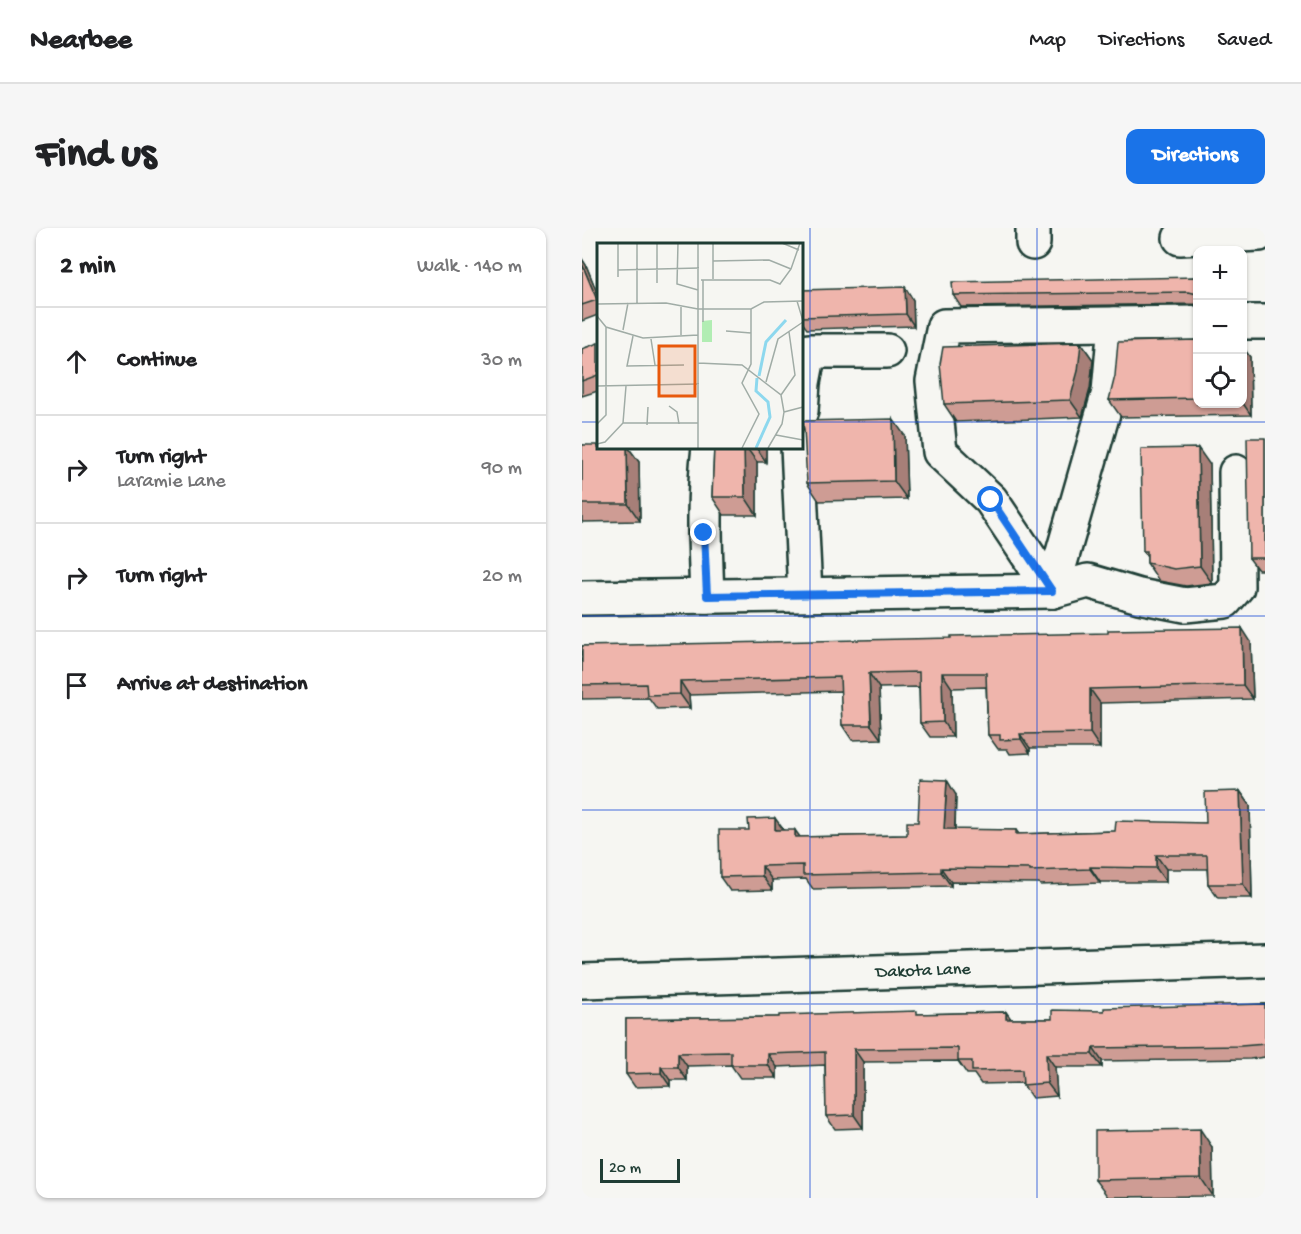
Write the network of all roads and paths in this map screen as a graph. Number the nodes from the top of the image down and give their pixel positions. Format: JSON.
{"nodes":[{"id":1,"x":1261,"y":228,"type":"edge"},
{"id":2,"x":1180,"y":238,"type":"dead end"},
{"id":3,"x":1247,"y":322,"type":"edge"},
{"id":4,"x":1265,"y":322,"type":"edge"},
{"id":5,"x":1193,"y":323,"type":"edge"},
{"id":6,"x":1115,"y":324,"type":"junction"},
{"id":7,"x":887,"y":351,"type":"dead end"},
{"id":8,"x":802,"y":397,"type":"edge"},
{"id":9,"x":709,"y":448,"type":"edge"},
{"id":10,"x":798,"y":448,"type":"edge"},
{"id":11,"x":1236,"y":472,"type":"dead end"},
{"id":12,"x":1052,"y":591,"type":"junction"},
{"id":13,"x":805,"y":594,"type":"junction"},
{"id":14,"x":707,"y":596,"type":"junction"},
{"id":15,"x":582,"y":598,"type":"edge"},
{"id":16,"x":1265,"y":960,"type":"edge"},
{"id":17,"x":582,"y":981,"type":"edge"}],
"edges":[{"from":1,"to":2,"type":"street"},
{"from":3,"to":4,"type":"street"},
{"from":5,"to":6,"type":"street"},
{"from":6,"to":12,"type":"street"},
{"from":6,"to":12,"type":"street"},
{"from":7,"to":8,"type":"street"},
{"from":9,"to":14,"type":"street"},
{"from":10,"to":13,"type":"street"},
{"from":11,"to":12,"type":"street"},
{"from":12,"to":13,"type":"street"},
{"from":13,"to":14,"type":"street"},
{"from":14,"to":15,"type":"street"},
{"from":16,"to":17,"type":"street","name":"Dakota Lane"}]}
